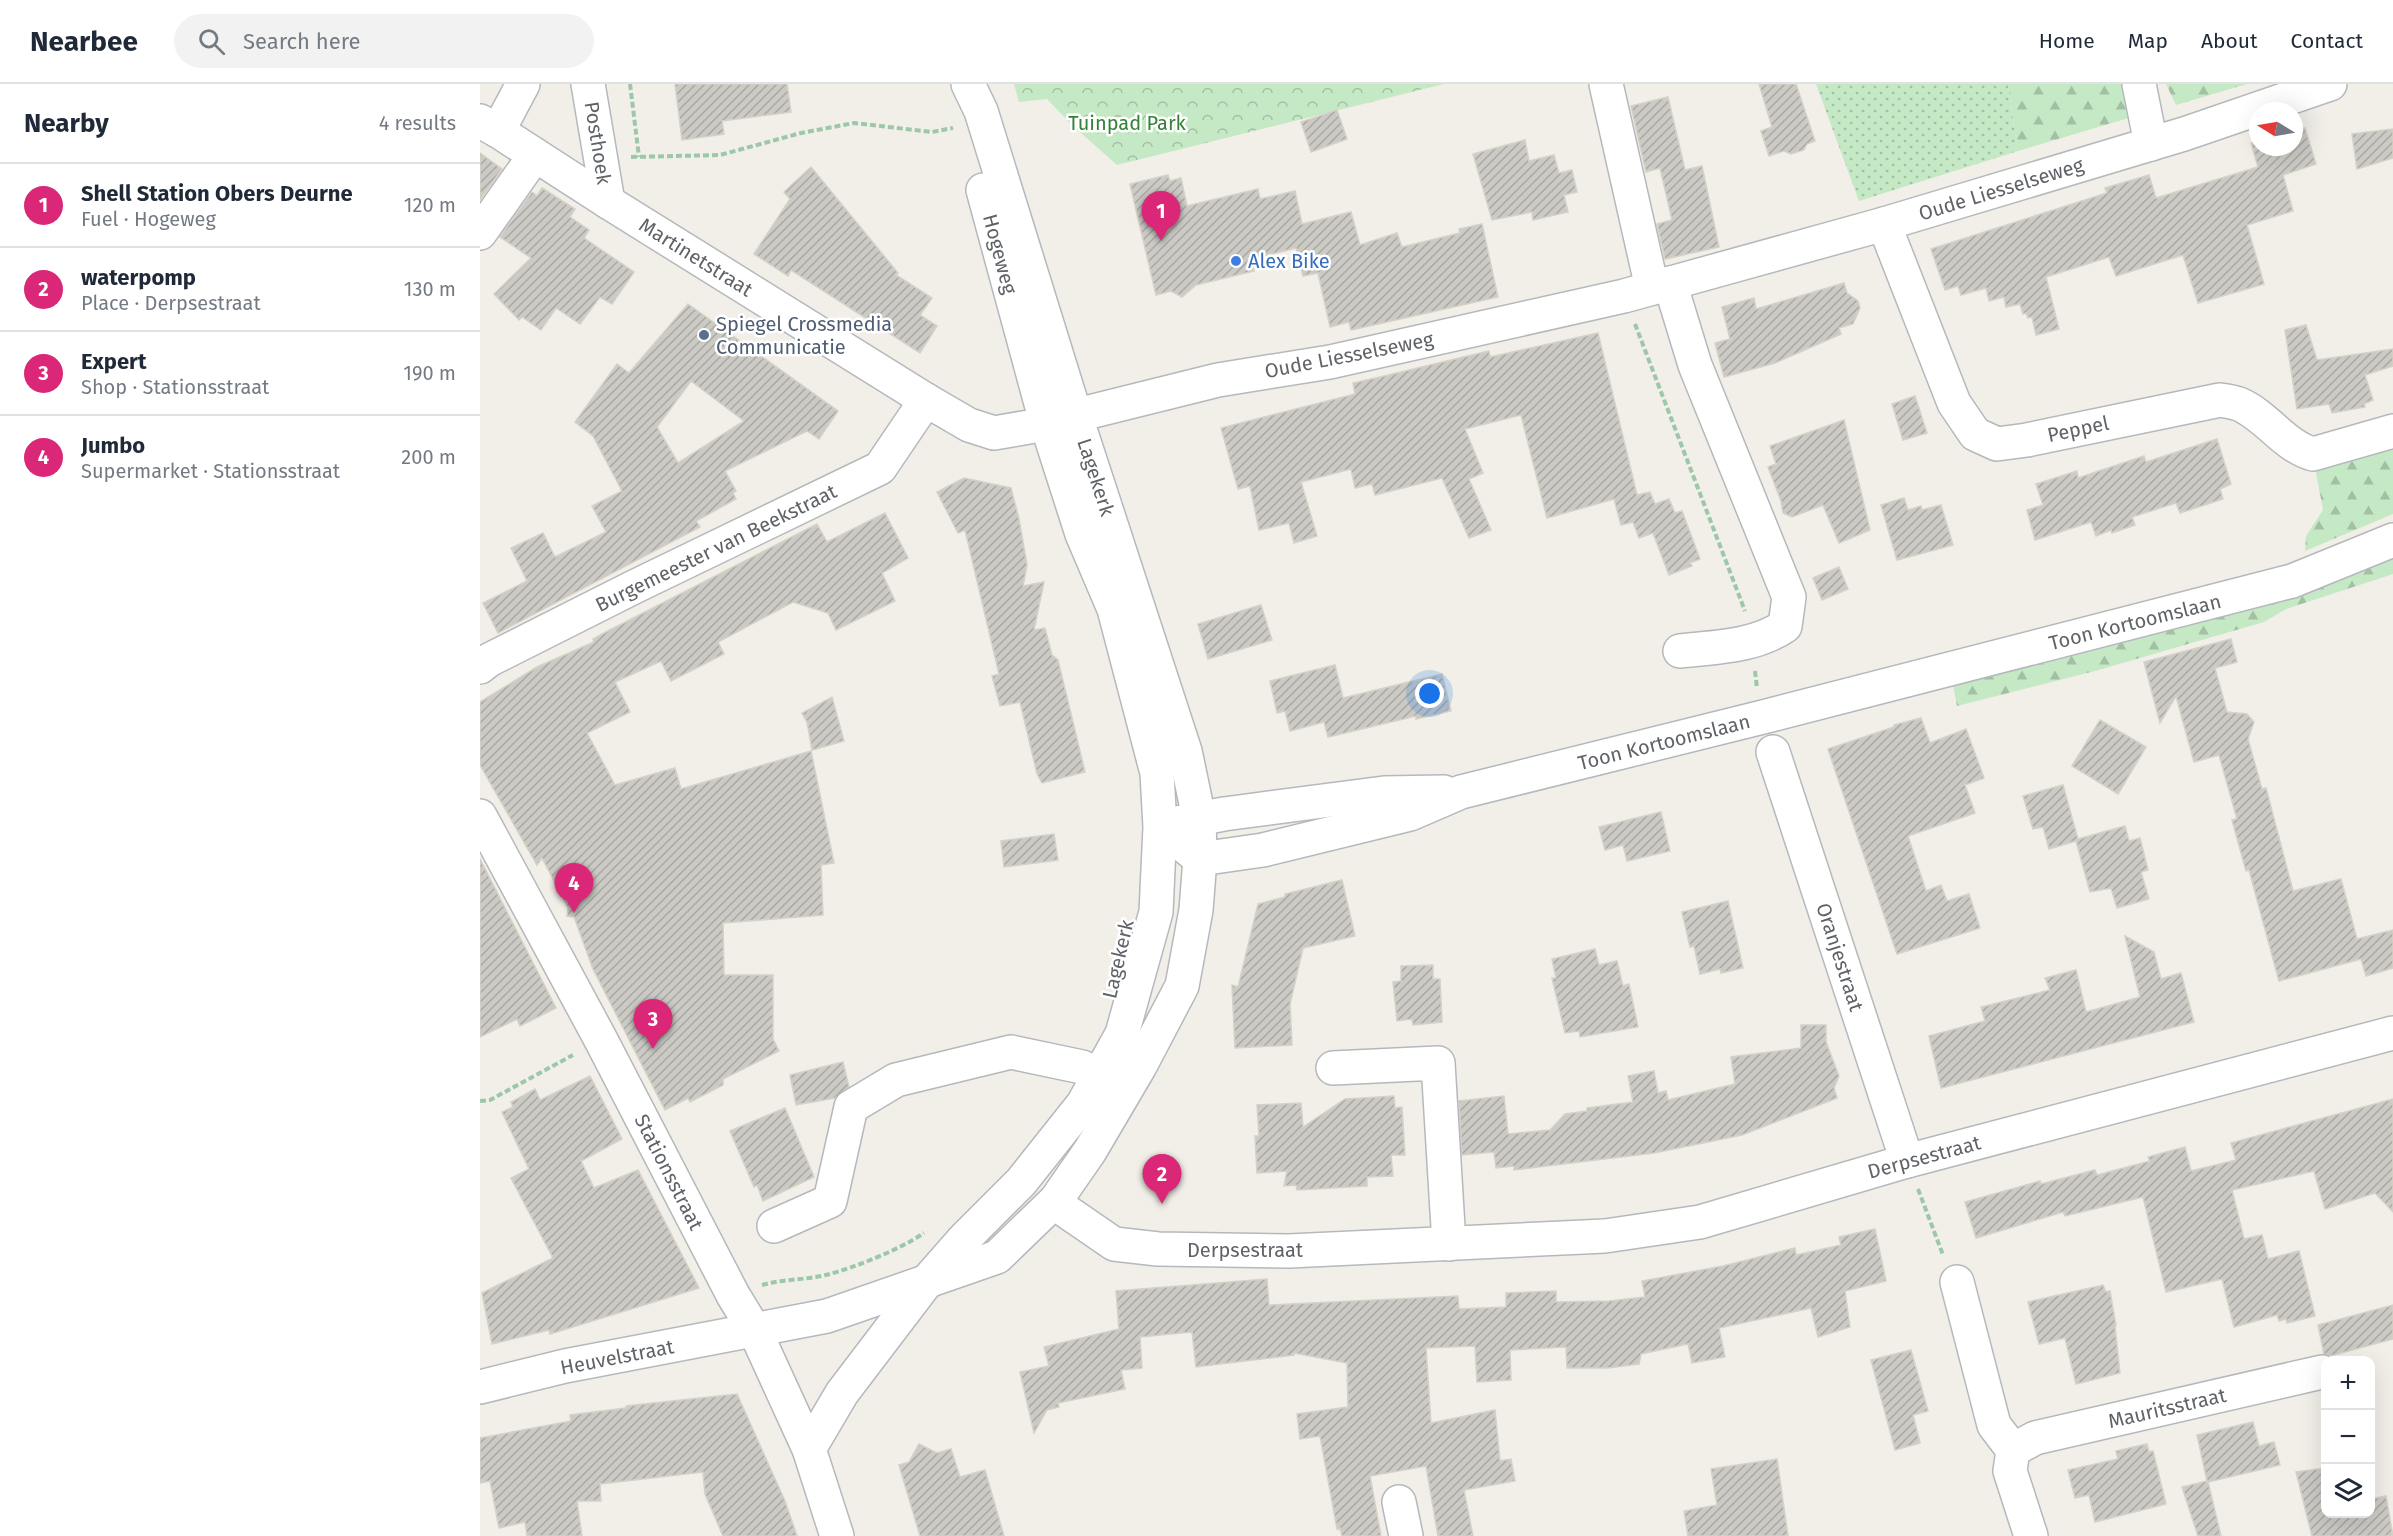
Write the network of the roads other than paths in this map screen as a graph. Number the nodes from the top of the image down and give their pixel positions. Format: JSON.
{"nodes":[{"id":1,"x":523,"y":84,"type":"edge"},
{"id":2,"x":588,"y":84,"type":"edge"},
{"id":3,"x":963,"y":84,"type":"edge"},
{"id":4,"x":968,"y":84,"type":"edge"},
{"id":5,"x":1606,"y":84,"type":"edge"},
{"id":6,"x":2139,"y":84,"type":"edge"},
{"id":7,"x":2318,"y":85,"type":"edge"},
{"id":8,"x":486,"y":128,"type":"edge"},
{"id":9,"x":2151,"y":144,"type":"junction"},
{"id":10,"x":535,"y":155,"type":"junction"},
{"id":11,"x":608,"y":202,"type":"junction"},
{"id":12,"x":1884,"y":224,"type":"junction"},
{"id":13,"x":480,"y":233,"type":"edge"},
{"id":14,"x":1648,"y":289,"type":"junction"},
{"id":15,"x":926,"y":400,"type":"junction"},
{"id":16,"x":1060,"y":418,"type":"junction"},
{"id":17,"x":2393,"y":431,"type":"edge"},
{"id":18,"x":2393,"y":540,"type":"edge"},
{"id":19,"x":1680,"y":651,"type":"dead end"},
{"id":20,"x":480,"y":667,"type":"edge"},
{"id":21,"x":1773,"y":753,"type":"dead end"},
{"id":22,"x":1461,"y":792,"type":"junction"},
{"id":23,"x":480,"y":816,"type":"edge"},
{"id":24,"x":1199,"y":818,"type":"junction"},
{"id":25,"x":1160,"y":827,"type":"junction"},
{"id":26,"x":1200,"y":859,"type":"junction"},
{"id":27,"x":2393,"y":1033,"type":"edge"},
{"id":28,"x":1333,"y":1068,"type":"dead end"},
{"id":29,"x":1099,"y":1075,"type":"junction"},
{"id":30,"x":1907,"y":1161,"type":"junction"},
{"id":31,"x":1056,"y":1200,"type":"junction"},
{"id":32,"x":774,"y":1226,"type":"dead end"},
{"id":33,"x":1449,"y":1244,"type":"junction"},
{"id":34,"x":928,"y":1280,"type":"junction"},
{"id":35,"x":1957,"y":1282,"type":"road end"},
{"id":36,"x":755,"y":1331,"type":"junction"},
{"id":37,"x":2321,"y":1372,"type":"edge"},
{"id":38,"x":480,"y":1387,"type":"edge"},
{"id":39,"x":809,"y":1449,"type":"junction"},
{"id":40,"x":2013,"y":1450,"type":"junction"},
{"id":41,"x":1399,"y":1502,"type":"dead end"},
{"id":42,"x":837,"y":1536,"type":"edge"},
{"id":43,"x":1406,"y":1536,"type":"edge"},
{"id":44,"x":2031,"y":1536,"type":"edge"}],
"edges":[{"from":1,"to":8,"type":"street"},
{"from":2,"to":11,"type":"street","name":"Posthoek"},
{"from":3,"to":16,"type":"street","name":"Hogeweg"},
{"from":4,"to":16,"type":"street","name":"Hogeweg"},
{"from":5,"to":14,"type":"street"},
{"from":6,"to":9,"type":"street"},
{"from":7,"to":9,"type":"street","name":"Oude Liesselseweg"},
{"from":8,"to":10,"type":"street","name":"Martinetstraat"},
{"from":9,"to":12,"type":"street","name":"Oude Liesselseweg"},
{"from":10,"to":11,"type":"street","name":"Martinetstraat"},
{"from":10,"to":13,"type":"street"},
{"from":11,"to":15,"type":"street","name":"Martinetstraat"},
{"from":12,"to":14,"type":"street","name":"Oude Liesselseweg"},
{"from":12,"to":17,"type":"street","name":"Peppel"},
{"from":14,"to":16,"type":"street","name":"Oude Liesselseweg"},
{"from":14,"to":19,"type":"street"},
{"from":15,"to":16,"type":"street","name":"Martinetstraat"},
{"from":15,"to":20,"type":"street","name":"Burgemeester van Beekstraat"},
{"from":16,"to":24,"type":"street","name":"Lagekerk"},
{"from":16,"to":25,"type":"street","name":"Lagekerk"},
{"from":18,"to":22,"type":"street","name":"Toon Kortoomslaan"},
{"from":21,"to":30,"type":"street","name":"Oranjestraat"},
{"from":22,"to":24,"type":"street"},
{"from":22,"to":26,"type":"street","name":"Toon Kortoomslaan"},
{"from":23,"to":36,"type":"street","name":"Stationsstraat"},
{"from":24,"to":25,"type":"street"},
{"from":24,"to":26,"type":"street","name":"Lagekerk"},
{"from":25,"to":26,"type":"street"},
{"from":25,"to":29,"type":"street","name":"Lagekerk"},
{"from":26,"to":31,"type":"street","name":"Lagekerk"},
{"from":27,"to":30,"type":"street","name":"Derpsestraat"},
{"from":28,"to":33,"type":"street"},
{"from":29,"to":32,"type":"street"},
{"from":29,"to":34,"type":"street","name":"Lagekerk"},
{"from":30,"to":33,"type":"street","name":"Derpsestraat"},
{"from":31,"to":33,"type":"street","name":"Derpsestraat"},
{"from":31,"to":34,"type":"street","name":"Lagekerk"},
{"from":34,"to":36,"type":"street","name":"Lagekerk"},
{"from":34,"to":39,"type":"street"},
{"from":35,"to":40,"type":"street"},
{"from":36,"to":38,"type":"street","name":"Heuvelstraat"},
{"from":36,"to":39,"type":"street","name":"Stationsstraat"},
{"from":37,"to":40,"type":"street","name":"Mauritsstraat"},
{"from":39,"to":42,"type":"street","name":"Stationsstraat"},
{"from":40,"to":44,"type":"street"},
{"from":41,"to":43,"type":"street"}]}
